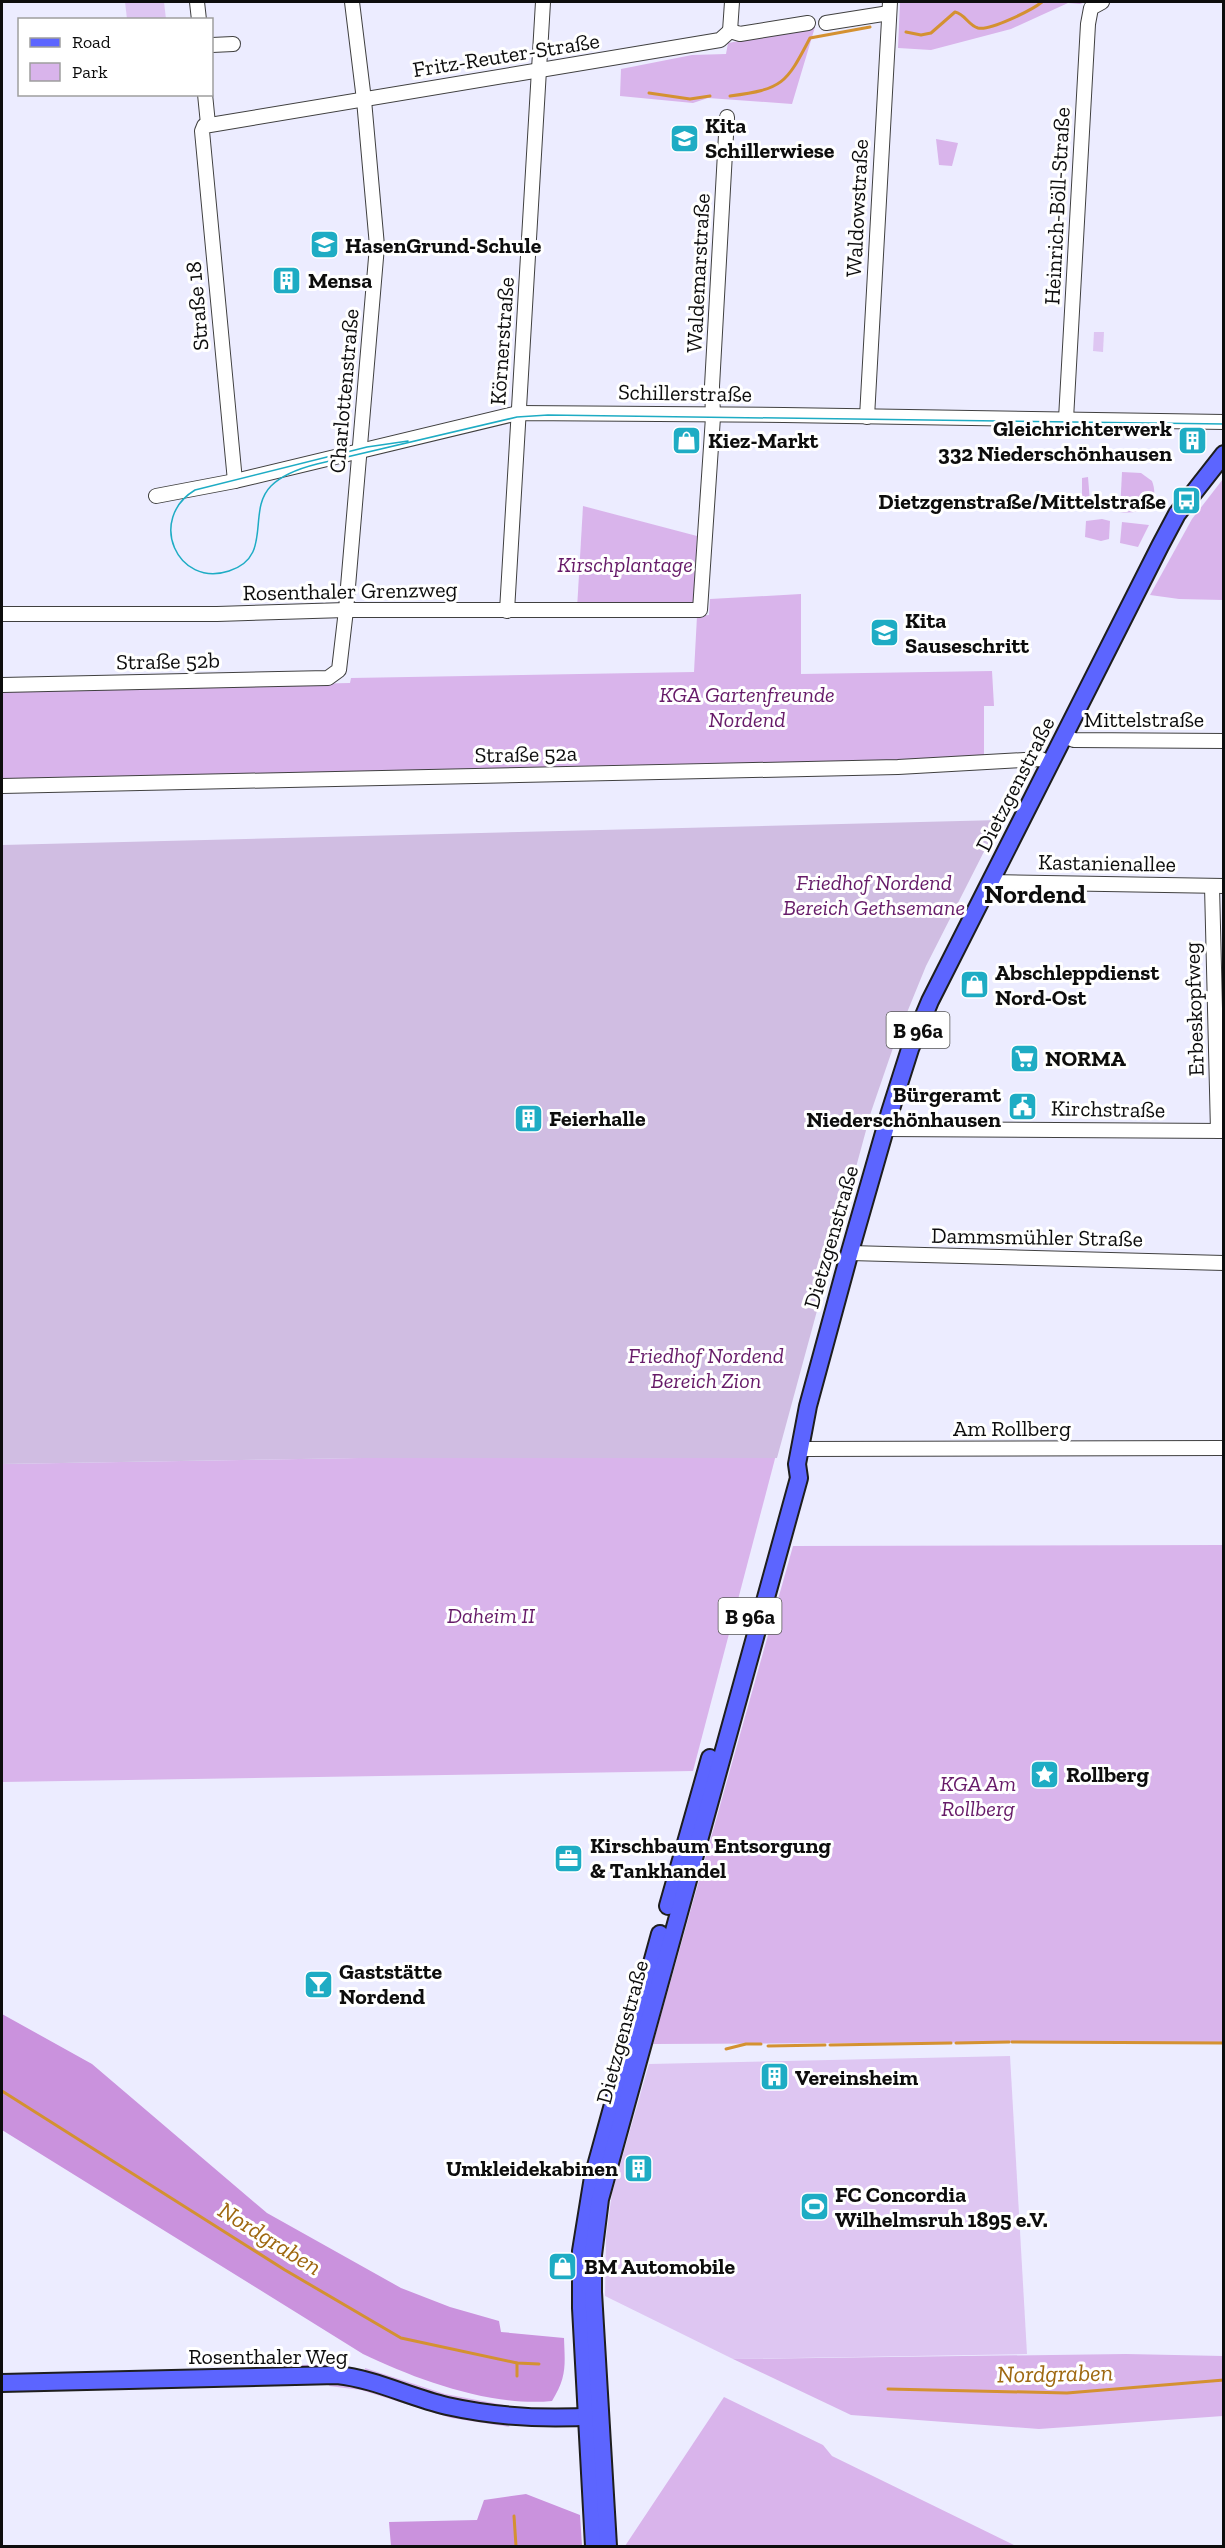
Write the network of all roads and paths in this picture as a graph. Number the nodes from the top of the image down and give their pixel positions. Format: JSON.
{"nodes":[{"id":1,"x":197,"y":2,"type":"edge"},
{"id":2,"x":352,"y":2,"type":"edge"},
{"id":3,"x":543,"y":2,"type":"edge"},
{"id":4,"x":732,"y":2,"type":"edge"},
{"id":5,"x":1101,"y":2,"type":"edge"},
{"id":6,"x":890,"y":7,"type":"edge"},
{"id":7,"x":199,"y":18,"type":"edge"},
{"id":8,"x":808,"y":23,"type":"dead end"},
{"id":9,"x":826,"y":23,"type":"dead end"},
{"id":10,"x":730,"y":31,"type":"junction"},
{"id":11,"x":233,"y":44,"type":"dead end"},
{"id":12,"x":213,"y":45,"type":"edge"},
{"id":13,"x":539,"y":71,"type":"junction"},
{"id":14,"x":206,"y":96,"type":"edge"},
{"id":15,"x":364,"y":100,"type":"junction"},
{"id":16,"x":728,"y":117,"type":"dead end"},
{"id":17,"x":205,"y":126,"type":"junction"},
{"id":18,"x":518,"y":413,"type":"junction"},
{"id":19,"x":713,"y":414,"type":"junction"},
{"id":20,"x":867,"y":417,"type":"junction"},
{"id":21,"x":1066,"y":420,"type":"junction"},
{"id":22,"x":1224,"y":422,"type":"edge"},
{"id":23,"x":360,"y":451,"type":"junction"},
{"id":24,"x":1224,"y":454,"type":"edge"},
{"id":25,"x":235,"y":481,"type":"junction"},
{"id":26,"x":156,"y":496,"type":"dead end"},
{"id":27,"x":346,"y":610,"type":"junction"},
{"id":28,"x":700,"y":610,"type":"joint"},
{"id":29,"x":507,"y":611,"type":"junction"},
{"id":30,"x":2,"y":614,"type":"edge"},
{"id":31,"x":335,"y":675,"type":"joint"},
{"id":32,"x":2,"y":685,"type":"edge"},
{"id":33,"x":1064,"y":736,"type":"junction"},
{"id":34,"x":1224,"y":741,"type":"edge"},
{"id":35,"x":1050,"y":764,"type":"junction"},
{"id":36,"x":2,"y":786,"type":"edge"},
{"id":37,"x":990,"y":882,"type":"junction"},
{"id":38,"x":1218,"y":886,"type":"edge"},
{"id":39,"x":885,"y":1128,"type":"junction"},
{"id":40,"x":1221,"y":1131,"type":"edge"},
{"id":41,"x":850,"y":1253,"type":"junction"},
{"id":42,"x":1224,"y":1263,"type":"edge"},
{"id":43,"x":1224,"y":1448,"type":"edge"},
{"id":44,"x":799,"y":1456,"type":"junction"},
{"id":45,"x":2,"y":2383,"type":"edge"},
{"id":46,"x":594,"y":2417,"type":"junction"},
{"id":47,"x":594,"y":2547,"type":"edge"},
{"id":48,"x":608,"y":2547,"type":"edge"}],
"edges":[{"from":1,"to":7,"type":"street"},
{"from":2,"to":15,"type":"street","name":"Charlottenstraße"},
{"from":3,"to":13,"type":"street","name":"Körnerstraße"},
{"from":4,"to":10,"type":"street"},
{"from":5,"to":21,"type":"street","name":"Heinrich-Böll-Straße"},
{"from":6,"to":9,"type":"street"},
{"from":6,"to":20,"type":"street","name":"Waldowstraße"},
{"from":8,"to":10,"type":"street","name":"Fritz-Reuter-Straße"},
{"from":10,"to":13,"type":"street","name":"Fritz-Reuter-Straße"},
{"from":11,"to":12,"type":"street"},
{"from":13,"to":15,"type":"street","name":"Fritz-Reuter-Straße"},
{"from":13,"to":18,"type":"street","name":"Körnerstraße"},
{"from":14,"to":17,"type":"street"},
{"from":15,"to":17,"type":"street","name":"Fritz-Reuter-Straße"},
{"from":15,"to":23,"type":"street","name":"Charlottenstraße"},
{"from":16,"to":19,"type":"street","name":"Waldemarstraße"},
{"from":17,"to":25,"type":"street","name":"Straße 18"},
{"from":18,"to":19,"type":"street","name":"Schillerstraße"},
{"from":18,"to":23,"type":"street","name":"Schillerstraße"},
{"from":18,"to":29,"type":"street","name":"Körnerstraße"},
{"from":19,"to":20,"type":"street","name":"Schillerstraße"},
{"from":19,"to":28,"type":"street","name":"Waldemarstraße"},
{"from":20,"to":21,"type":"street","name":"Schillerstraße"},
{"from":21,"to":22,"type":"street","name":"Schillerstraße"},
{"from":23,"to":25,"type":"street","name":"Schillerstraße"},
{"from":23,"to":27,"type":"street","name":"Charlottenstraße"},
{"from":24,"to":33,"type":"main road","name":"Dietzgenstraße","number":"B 96a"},
{"from":25,"to":26,"type":"street","name":"Schillerstraße"},
{"from":27,"to":29,"type":"street","name":"Rosenthaler Grenzweg"},
{"from":27,"to":30,"type":"street","name":"Rosenthaler Grenzweg"},
{"from":27,"to":31,"type":"street","name":"Charlottenstraße"},
{"from":28,"to":29,"type":"street","name":"Rosenthaler Grenzweg"},
{"from":31,"to":32,"type":"street","name":"Straße 52b"},
{"from":33,"to":34,"type":"street","name":"Mittelstraße"},
{"from":33,"to":35,"type":"main road","name":"Dietzgenstraße","number":"B 96a"},
{"from":35,"to":36,"type":"street","name":"Straße 52a"},
{"from":35,"to":37,"type":"main road","name":"Dietzgenstraße","number":"B 96a"},
{"from":37,"to":38,"type":"street","name":"Kastanienallee"},
{"from":37,"to":39,"type":"main road","name":"Dietzgenstraße","number":"B 96a"},
{"from":38,"to":40,"type":"street","name":"Erbeskopfweg"},
{"from":39,"to":40,"type":"street","name":"Kirchstraße"},
{"from":39,"to":41,"type":"main road","name":"Dietzgenstraße","number":"B 96a"},
{"from":41,"to":42,"type":"street","name":"Dammsmühler Straße"},
{"from":41,"to":44,"type":"main road","name":"Dietzgenstraße","number":"B 96a"},
{"from":43,"to":44,"type":"street","name":"Am Rollberg"},
{"from":44,"to":46,"type":"main road","name":"Dietzgenstraße","number":"B 96a"},
{"from":45,"to":46,"type":"main road","name":"Rosenthaler Weg"},
{"from":46,"to":47,"type":"main road","number":"B 96a"},
{"from":46,"to":48,"type":"main road","number":"B 96a"}]}
